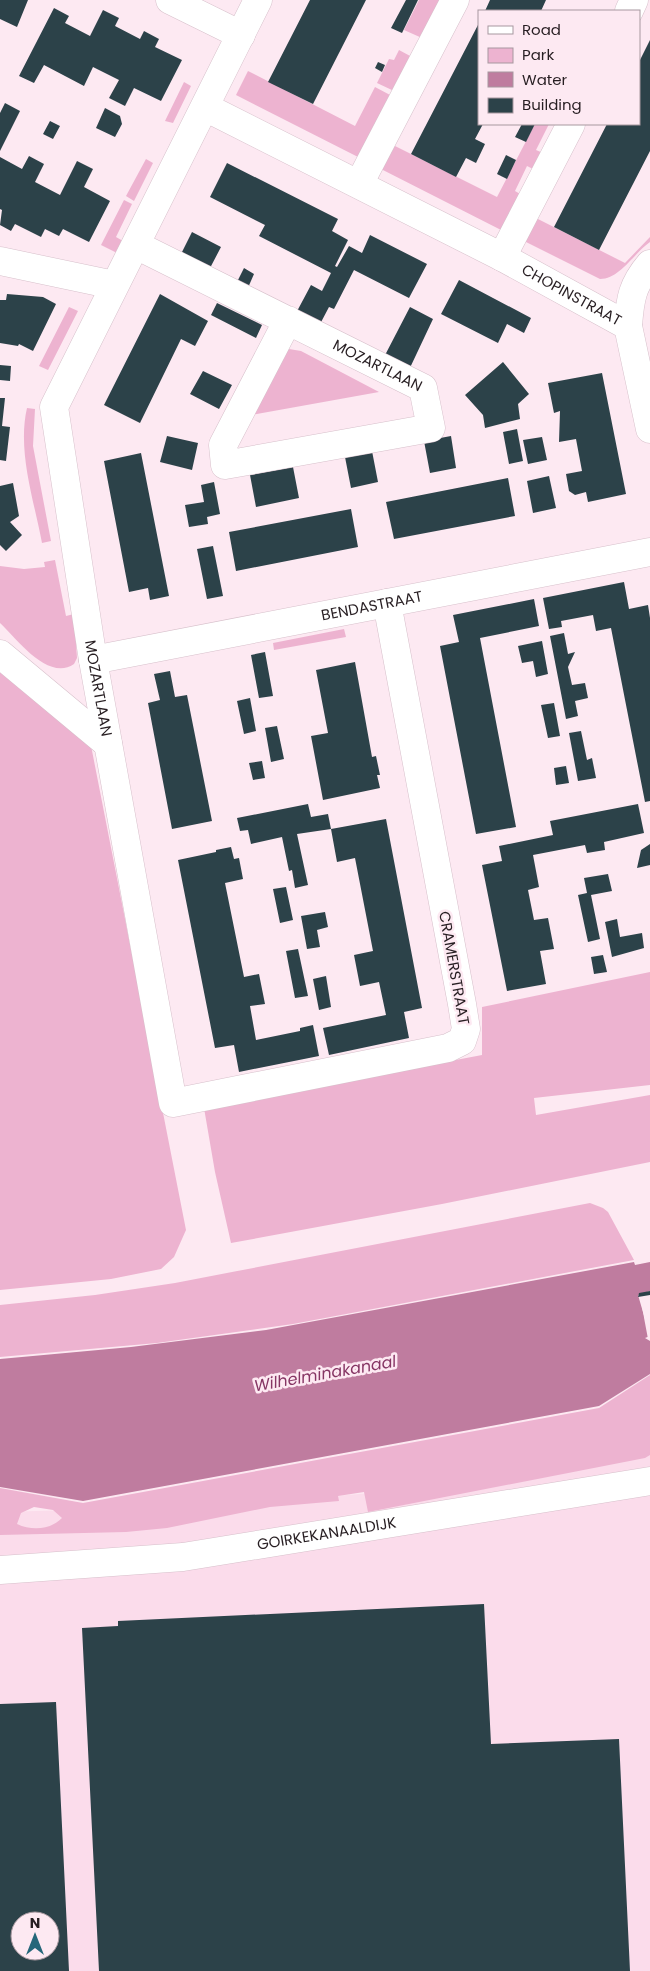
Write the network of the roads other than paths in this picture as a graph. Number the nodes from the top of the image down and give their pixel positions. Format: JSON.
{"nodes":[{"id":1,"x":170,"y":0,"type":"edge"},
{"id":2,"x":258,"y":0,"type":"edge"},
{"id":3,"x":455,"y":0,"type":"edge"},
{"id":4,"x":241,"y":35,"type":"junction"},
{"id":5,"x":205,"y":107,"type":"junction"},
{"id":6,"x":570,"y":125,"type":"edge"},
{"id":7,"x":359,"y":184,"type":"junction"},
{"id":8,"x":136,"y":244,"type":"junction"},
{"id":9,"x":502,"y":257,"type":"junction"},
{"id":10,"x":0,"y":261,"type":"edge"},
{"id":11,"x":650,"y":264,"type":"edge"},
{"id":12,"x":114,"y":285,"type":"junction"},
{"id":13,"x":288,"y":320,"type":"junction"},
{"id":14,"x":628,"y":326,"type":"junction"},
{"id":15,"x":650,"y":428,"type":"edge"},
{"id":16,"x":650,"y":552,"type":"edge"},
{"id":17,"x":388,"y":603,"type":"junction"},
{"id":18,"x":0,"y":654,"type":"edge"},
{"id":19,"x":93,"y":660,"type":"junction"},
{"id":20,"x":108,"y":744,"type":"junction"},
{"id":21,"x":173,"y":1103,"type":"joint"},
{"id":22,"x":650,"y":1481,"type":"edge"},
{"id":23,"x":0,"y":1570,"type":"edge"}],
"edges":[{"from":1,"to":4,"type":"street"},
{"from":2,"to":4,"type":"street","name":"MOZARTLAAN"},
{"from":3,"to":7,"type":"street"},
{"from":4,"to":5,"type":"street","name":"MOZARTLAAN"},
{"from":5,"to":7,"type":"street","name":"CHOPINSTRAAT"},
{"from":5,"to":8,"type":"street","name":"MOZARTLAAN"},
{"from":6,"to":9,"type":"street"},
{"from":7,"to":9,"type":"street","name":"CHOPINSTRAAT"},
{"from":8,"to":12,"type":"street","name":"MOZARTLAAN"},
{"from":8,"to":13,"type":"street","name":"MOZARTLAAN"},
{"from":9,"to":14,"type":"street","name":"CHOPINSTRAAT"},
{"from":10,"to":12,"type":"street"},
{"from":11,"to":14,"type":"street"},
{"from":12,"to":19,"type":"street","name":"MOZARTLAAN"},
{"from":13,"to":13,"type":"street","name":"MOZARTLAAN"},
{"from":14,"to":15,"type":"street","name":"CHOPINSTRAAT"},
{"from":16,"to":17,"type":"street","name":"BENDASTRAAT"},
{"from":17,"to":19,"type":"street","name":"BENDASTRAAT"},
{"from":17,"to":21,"type":"street","name":"CRAMERSTRAAT"},
{"from":18,"to":20,"type":"street"},
{"from":19,"to":20,"type":"street","name":"MOZARTLAAN"},
{"from":20,"to":21,"type":"street","name":"MOZARTLAAN"},
{"from":22,"to":23,"type":"street","name":"GOIRKEKANAALDIJK"}]}
